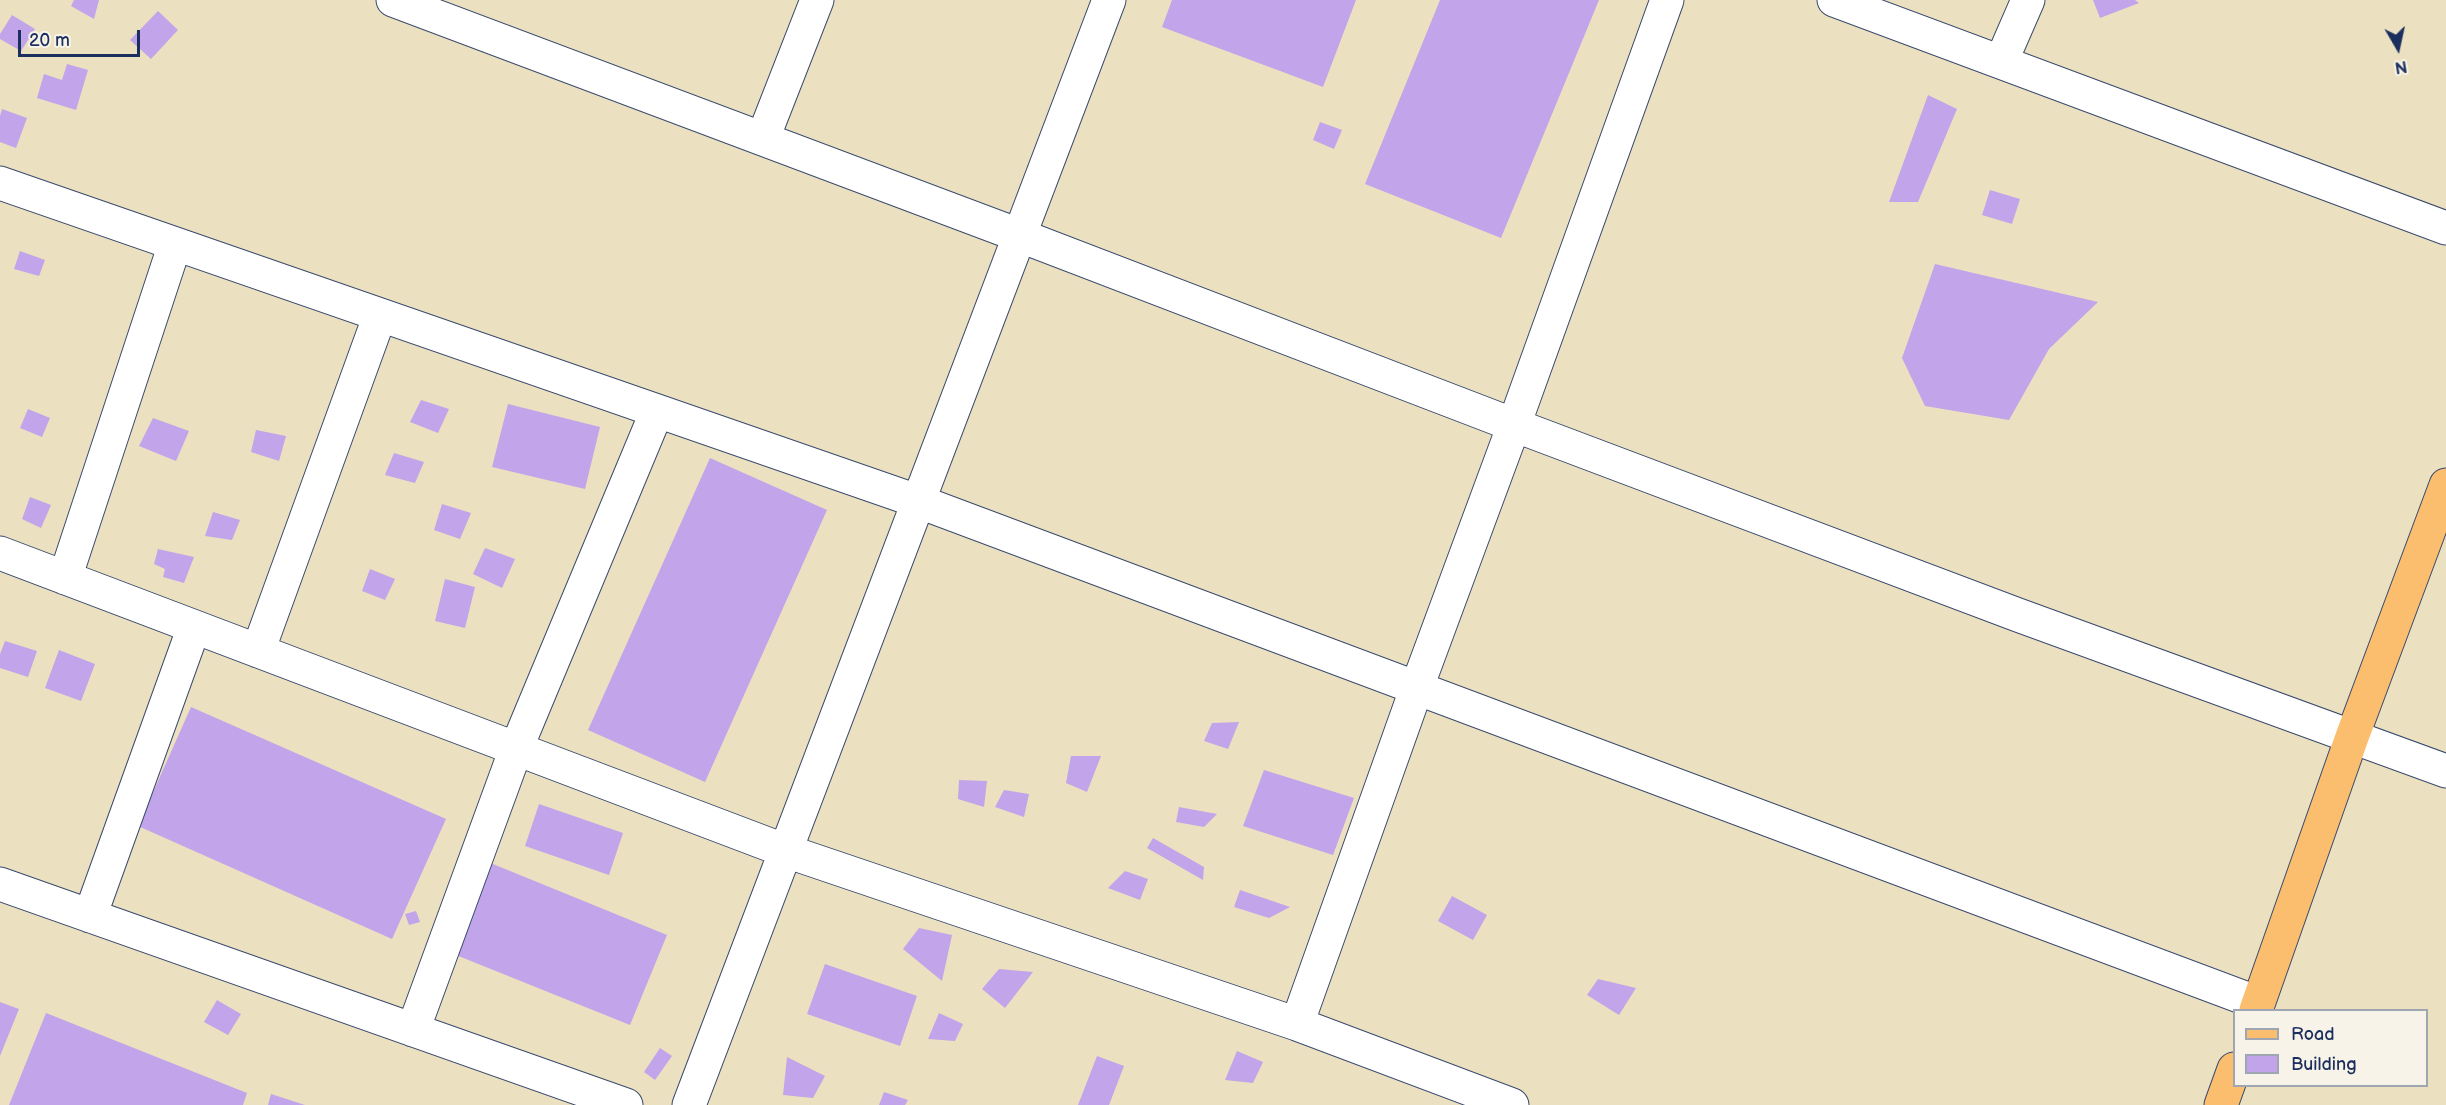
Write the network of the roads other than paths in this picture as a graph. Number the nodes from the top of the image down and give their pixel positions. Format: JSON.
{"nodes":[{"id":1,"x":393,"y":0,"type":"edge"},
{"id":2,"x":817,"y":0,"type":"edge"},
{"id":3,"x":1109,"y":0,"type":"edge"},
{"id":4,"x":1667,"y":0,"type":"edge"},
{"id":5,"x":1834,"y":0,"type":"edge"},
{"id":6,"x":2028,"y":0,"type":"edge"},
{"id":7,"x":2001,"y":62,"type":"junction"},
{"id":8,"x":763,"y":138,"type":"junction"},
{"id":9,"x":0,"y":183,"type":"edge"},
{"id":10,"x":2446,"y":228,"type":"edge"},
{"id":11,"x":1021,"y":236,"type":"junction"},
{"id":12,"x":176,"y":244,"type":"junction"},
{"id":13,"x":380,"y":315,"type":"junction"},
{"id":14,"x":657,"y":411,"type":"junction"},
{"id":15,"x":1514,"y":425,"type":"junction"},
{"id":16,"x":2446,"y":485,"type":"edge"},
{"id":17,"x":920,"y":502,"type":"junction"},
{"id":18,"x":0,"y":553,"type":"edge"},
{"id":19,"x":65,"y":578,"type":"junction"},
{"id":20,"x":194,"y":627,"type":"junction"},
{"id":21,"x":258,"y":651,"type":"junction"},
{"id":22,"x":1417,"y":687,"type":"junction"},
{"id":23,"x":2352,"y":737,"type":"junction"},
{"id":24,"x":516,"y":749,"type":"junction"},
{"id":25,"x":2446,"y":771,"type":"edge"},
{"id":26,"x":786,"y":851,"type":"junction"},
{"id":27,"x":0,"y":884,"type":"edge"},
{"id":28,"x":90,"y":916,"type":"junction"},
{"id":29,"x":2257,"y":1007,"type":"edge"},
{"id":30,"x":1297,"y":1024,"type":"junction"},
{"id":31,"x":413,"y":1030,"type":"junction"},
{"id":32,"x":2233,"y":1075,"type":"edge"},
{"id":33,"x":626,"y":1105,"type":"edge"},
{"id":34,"x":689,"y":1105,"type":"edge"},
{"id":35,"x":1512,"y":1105,"type":"edge"},
{"id":36,"x":2222,"y":1105,"type":"edge"}],
"edges":[{"from":1,"to":8,"type":"street"},
{"from":2,"to":8,"type":"street"},
{"from":3,"to":11,"type":"street"},
{"from":4,"to":15,"type":"street"},
{"from":5,"to":7,"type":"street"},
{"from":6,"to":7,"type":"street"},
{"from":7,"to":10,"type":"street"},
{"from":8,"to":11,"type":"street"},
{"from":9,"to":12,"type":"street"},
{"from":11,"to":15,"type":"street"},
{"from":11,"to":17,"type":"street"},
{"from":12,"to":13,"type":"street"},
{"from":12,"to":19,"type":"street"},
{"from":13,"to":14,"type":"street"},
{"from":13,"to":21,"type":"street"},
{"from":14,"to":17,"type":"street"},
{"from":14,"to":24,"type":"street"},
{"from":15,"to":22,"type":"street"},
{"from":15,"to":23,"type":"street"},
{"from":16,"to":23,"type":"main road"},
{"from":17,"to":22,"type":"street"},
{"from":17,"to":26,"type":"street"},
{"from":18,"to":19,"type":"street"},
{"from":19,"to":20,"type":"street"},
{"from":20,"to":21,"type":"street"},
{"from":20,"to":28,"type":"street"},
{"from":21,"to":24,"type":"street"},
{"from":22,"to":29,"type":"street"},
{"from":22,"to":30,"type":"street"},
{"from":23,"to":25,"type":"street"},
{"from":23,"to":29,"type":"main road"},
{"from":24,"to":26,"type":"street"},
{"from":24,"to":31,"type":"street"},
{"from":26,"to":30,"type":"street"},
{"from":26,"to":34,"type":"street"},
{"from":27,"to":28,"type":"street"},
{"from":28,"to":31,"type":"street"},
{"from":30,"to":35,"type":"street"},
{"from":31,"to":33,"type":"street"},
{"from":32,"to":36,"type":"main road"}]}
